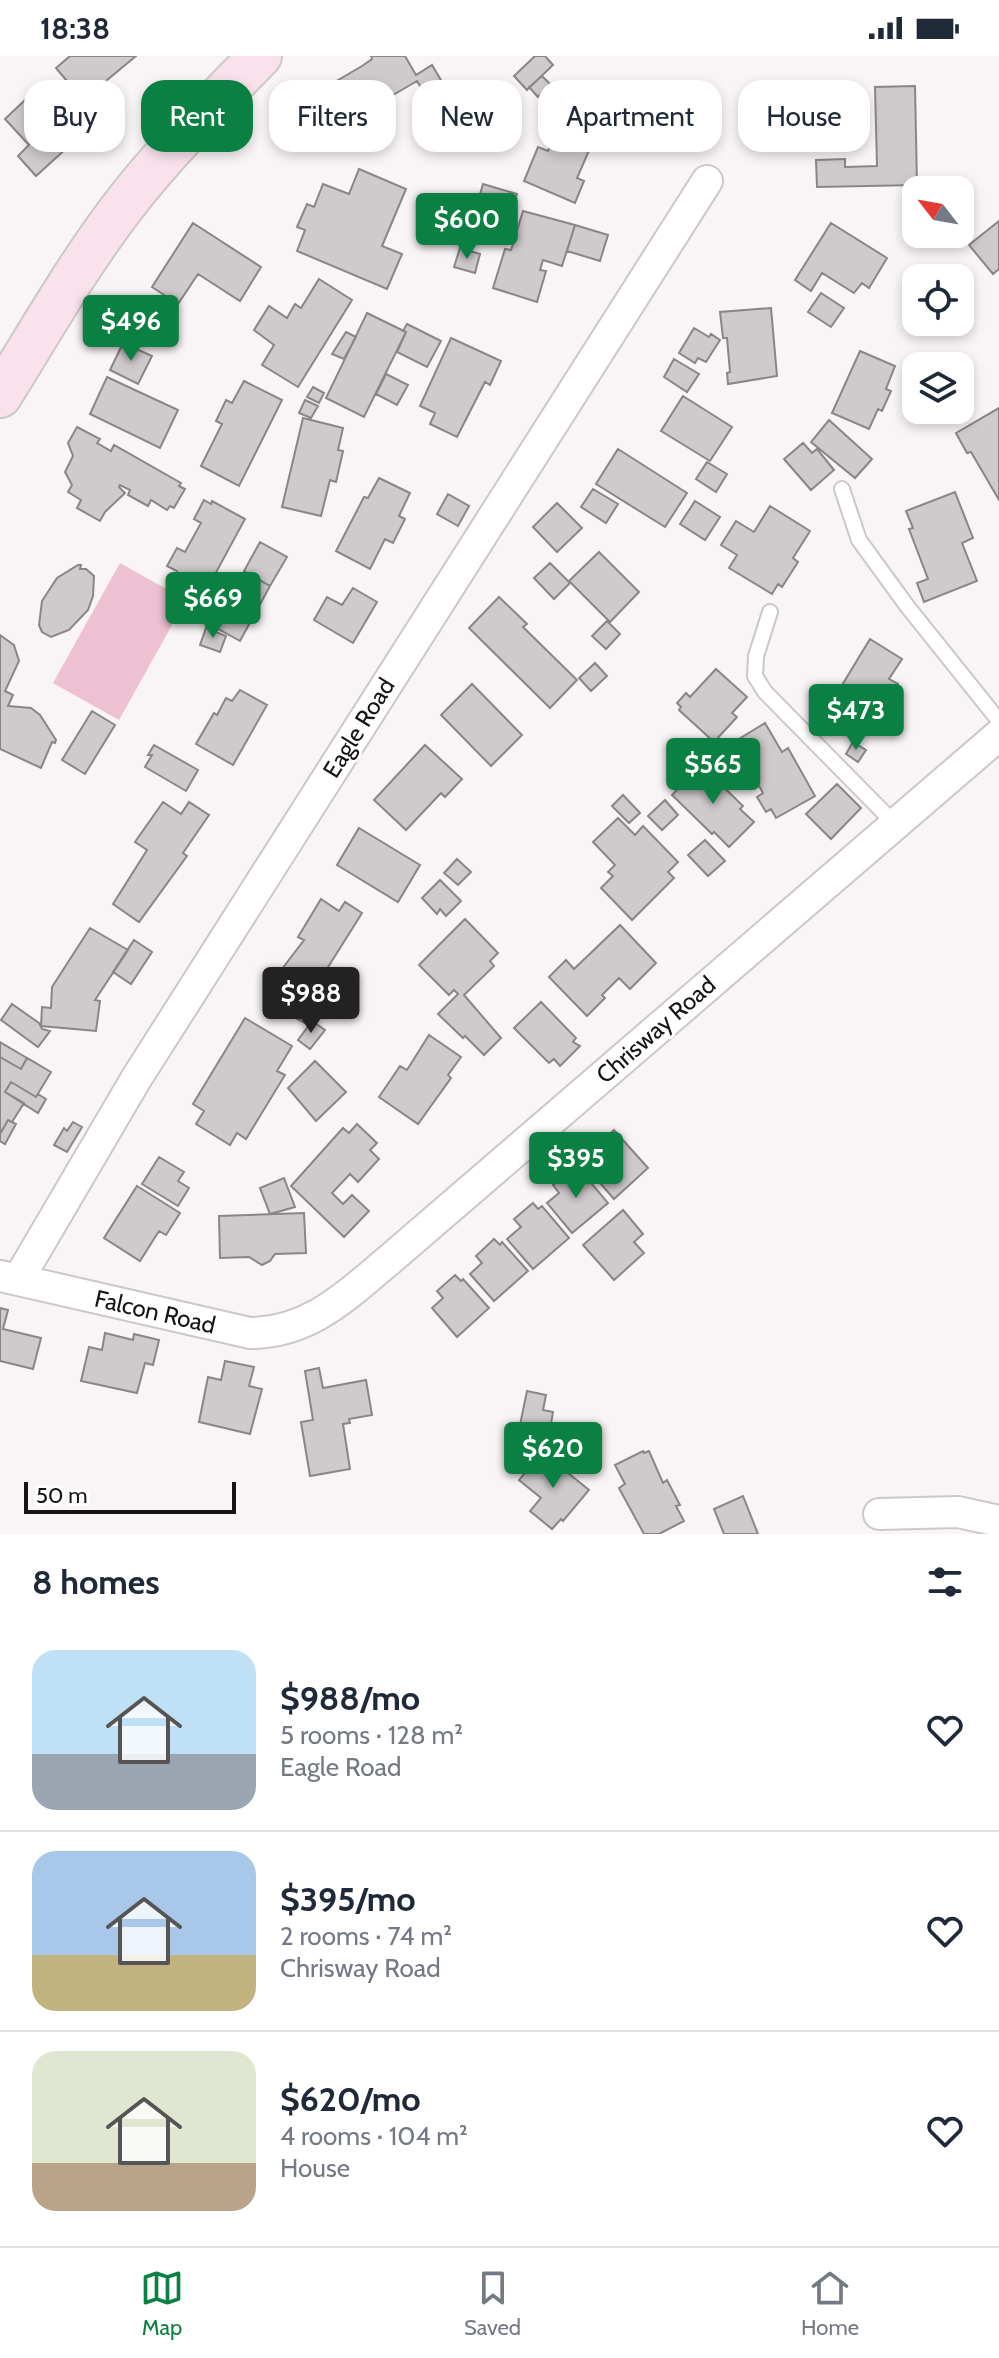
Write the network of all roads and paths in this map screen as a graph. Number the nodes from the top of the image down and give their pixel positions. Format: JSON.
{"nodes":[{"id":1,"x":260,"y":56,"type":"edge"},
{"id":2,"x":707,"y":181,"type":"dead end"},
{"id":3,"x":0,"y":396,"type":"edge"},
{"id":4,"x":842,"y":489,"type":"dead end"},
{"id":5,"x":770,"y":612,"type":"dead end"},
{"id":6,"x":999,"y":721,"type":"edge"},
{"id":7,"x":999,"y":735,"type":"edge"},
{"id":8,"x":895,"y":824,"type":"junction"},
{"id":9,"x":9,"y":1278,"type":"edge"},
{"id":10,"x":310,"y":1320,"type":"joint"},
{"id":11,"x":879,"y":1514,"type":"dead end"},
{"id":12,"x":999,"y":1521,"type":"edge"}],
"edges":[{"from":1,"to":3,"type":"main road"},
{"from":2,"to":9,"type":"street","name":"Eagle Road"},
{"from":4,"to":6,"type":"lane"},
{"from":5,"to":8,"type":"lane"},
{"from":7,"to":8,"type":"street","name":"Chrisway Road"},
{"from":8,"to":10,"type":"street","name":"Chrisway Road"},
{"from":9,"to":10,"type":"street","name":"Falcon Road"},
{"from":11,"to":12,"type":"street"}]}
